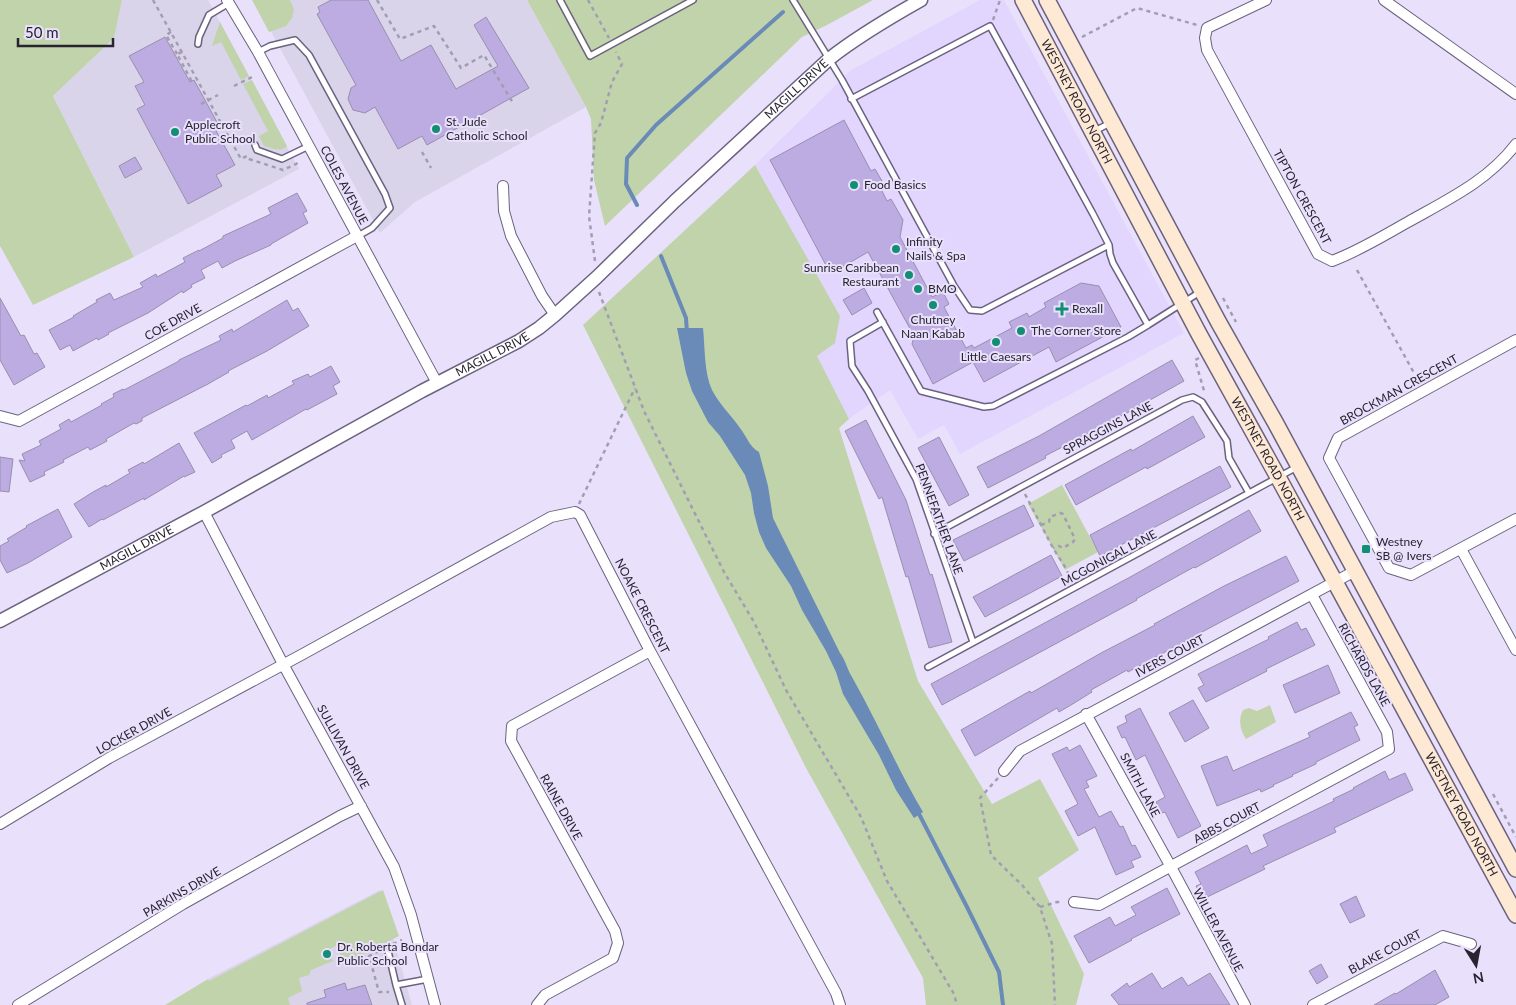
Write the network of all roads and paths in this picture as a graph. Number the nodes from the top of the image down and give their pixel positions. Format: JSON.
{"nodes":[{"id":1,"x":153,"y":0,"type":"edge"},
{"id":2,"x":377,"y":0,"type":"edge"},
{"id":3,"x":560,"y":0,"type":"edge"},
{"id":4,"x":588,"y":0,"type":"edge"},
{"id":5,"x":693,"y":0,"type":"edge"},
{"id":6,"x":793,"y":0,"type":"edge"},
{"id":7,"x":921,"y":0,"type":"edge"},
{"id":8,"x":1000,"y":0,"type":"edge"},
{"id":9,"x":1023,"y":0,"type":"edge"},
{"id":10,"x":1047,"y":0,"type":"edge"},
{"id":11,"x":1266,"y":0,"type":"edge"},
{"id":12,"x":1384,"y":0,"type":"edge"},
{"id":13,"x":228,"y":2,"type":"edge"},
{"id":14,"x":990,"y":26,"type":"junction"},
{"id":15,"x":1207,"y":28,"type":"junction"},
{"id":16,"x":171,"y":32,"type":"junction"},
{"id":17,"x":1082,"y":37,"type":"dead end"},
{"id":18,"x":198,"y":44,"type":"dead end"},
{"id":19,"x":612,"y":44,"type":"junction"},
{"id":20,"x":182,"y":52,"type":"junction"},
{"id":21,"x":258,"y":52,"type":"junction"},
{"id":22,"x":177,"y":54,"type":"junction"},
{"id":23,"x":829,"y":59,"type":"junction"},
{"id":24,"x":252,"y":77,"type":"dead end"},
{"id":25,"x":196,"y":78,"type":"junction"},
{"id":26,"x":234,"y":86,"type":"dead end"},
{"id":27,"x":1516,"y":94,"type":"edge"},
{"id":28,"x":218,"y":95,"type":"dead end"},
{"id":29,"x":851,"y":99,"type":"junction"},
{"id":30,"x":208,"y":100,"type":"junction"},
{"id":31,"x":513,"y":102,"type":"dead end"},
{"id":32,"x":201,"y":104,"type":"dead end"},
{"id":33,"x":1112,"y":121,"type":"junction"},
{"id":34,"x":1093,"y":132,"type":"junction"},
{"id":35,"x":1516,"y":144,"type":"edge"},
{"id":36,"x":254,"y":145,"type":"dead end"},
{"id":37,"x":309,"y":146,"type":"junction"},
{"id":38,"x":422,"y":152,"type":"dead end"},
{"id":39,"x":298,"y":163,"type":"dead end"},
{"id":40,"x":431,"y":168,"type":"dead end"},
{"id":41,"x":503,"y":186,"type":"dead end"},
{"id":42,"x":357,"y":236,"type":"junction"},
{"id":43,"x":1109,"y":245,"type":"junction"},
{"id":44,"x":1357,"y":270,"type":"dead end"},
{"id":45,"x":597,"y":277,"type":"junction"},
{"id":46,"x":1202,"y":291,"type":"junction"},
{"id":47,"x":1182,"y":302,"type":"junction"},
{"id":48,"x":877,"y":312,"type":"dead end"},
{"id":49,"x":555,"y":315,"type":"junction"},
{"id":50,"x":883,"y":322,"type":"junction"},
{"id":51,"x":1148,"y":324,"type":"junction"},
{"id":52,"x":1516,"y":340,"type":"edge"},
{"id":53,"x":1199,"y":358,"type":"dead end"},
{"id":54,"x":437,"y":383,"type":"junction"},
{"id":55,"x":635,"y":388,"type":"junction"},
{"id":56,"x":1424,"y":390,"type":"junction"},
{"id":57,"x":1202,"y":402,"type":"junction"},
{"id":58,"x":0,"y":416,"type":"edge"},
{"id":59,"x":1299,"y":466,"type":"junction"},
{"id":60,"x":1278,"y":477,"type":"junction"},
{"id":61,"x":1022,"y":486,"type":"junction"},
{"id":62,"x":1249,"y":493,"type":"junction"},
{"id":63,"x":204,"y":512,"type":"junction"},
{"id":64,"x":575,"y":512,"type":"junction"},
{"id":65,"x":1516,"y":519,"type":"edge"},
{"id":66,"x":1041,"y":525,"type":"junction"},
{"id":67,"x":934,"y":534,"type":"junction"},
{"id":68,"x":1053,"y":548,"type":"junction"},
{"id":69,"x":1461,"y":549,"type":"junction"},
{"id":70,"x":1356,"y":571,"type":"junction"},
{"id":71,"x":1336,"y":582,"type":"junction"},
{"id":72,"x":1073,"y":588,"type":"junction"},
{"id":73,"x":1312,"y":594,"type":"junction"},
{"id":74,"x":0,"y":621,"type":"edge"},
{"id":75,"x":973,"y":642,"type":"junction"},
{"id":76,"x":1516,"y":650,"type":"edge"},
{"id":77,"x":650,"y":651,"type":"junction"},
{"id":78,"x":283,"y":664,"type":"junction"},
{"id":79,"x":928,"y":666,"type":"dead end"},
{"id":80,"x":1086,"y":714,"type":"junction"},
{"id":81,"x":1389,"y":749,"type":"joint"},
{"id":82,"x":1004,"y":771,"type":"joint"},
{"id":83,"x":361,"y":806,"type":"junction"},
{"id":84,"x":0,"y":824,"type":"edge"},
{"id":85,"x":1171,"y":867,"type":"junction"},
{"id":86,"x":1516,"y":869,"type":"edge"},
{"id":87,"x":1074,"y":902,"type":"joint"},
{"id":88,"x":1040,"y":907,"type":"junction"},
{"id":89,"x":1516,"y":915,"type":"edge"},
{"id":90,"x":402,"y":940,"type":"dead end"},
{"id":91,"x":1471,"y":944,"type":"dead end"},
{"id":92,"x":388,"y":951,"type":"dead end"},
{"id":93,"x":429,"y":979,"type":"junction"},
{"id":94,"x":396,"y":985,"type":"junction"},
{"id":95,"x":391,"y":997,"type":"dead end"},
{"id":96,"x":18,"y":1005,"type":"edge"},
{"id":97,"x":402,"y":1005,"type":"edge"},
{"id":98,"x":435,"y":1005,"type":"edge"},
{"id":99,"x":537,"y":1005,"type":"edge"},
{"id":100,"x":840,"y":1005,"type":"edge"},
{"id":101,"x":956,"y":1005,"type":"edge"},
{"id":102,"x":1055,"y":1005,"type":"edge"},
{"id":103,"x":1244,"y":1005,"type":"edge"},
{"id":104,"x":1313,"y":1005,"type":"edge"}],
"edges":[{"from":1,"to":16,"type":"path"},
{"from":2,"to":31,"type":"path"},
{"from":3,"to":19,"type":"lane"},
{"from":4,"to":19,"type":"path"},
{"from":5,"to":19,"type":"lane"},
{"from":6,"to":23,"type":"lane"},
{"from":7,"to":23,"type":"street","name":"MAGILL DRIVE"},
{"from":8,"to":14,"type":"path"},
{"from":9,"to":34,"type":"main road","name":"WESTNEY ROAD NORTH"},
{"from":10,"to":33,"type":"main road","name":"WESTNEY ROAD NORTH"},
{"from":11,"to":15,"type":"street"},
{"from":12,"to":27,"type":"street"},
{"from":13,"to":18,"type":"lane"},
{"from":13,"to":21,"type":"street","name":"COLES AVENUE"},
{"from":14,"to":29,"type":"lane"},
{"from":14,"to":43,"type":"lane"},
{"from":15,"to":17,"type":"path"},
{"from":15,"to":35,"type":"street","name":"TIPTON CRESCENT"},
{"from":16,"to":20,"type":"path"},
{"from":16,"to":22,"type":"path"},
{"from":19,"to":45,"type":"path"},
{"from":20,"to":22,"type":"path"},
{"from":20,"to":25,"type":"path"},
{"from":21,"to":37,"type":"street","name":"COLES AVENUE"},
{"from":21,"to":42,"type":"lane"},
{"from":22,"to":25,"type":"path"},
{"from":23,"to":29,"type":"lane"},
{"from":23,"to":45,"type":"street","name":"MAGILL DRIVE"},
{"from":24,"to":26,"type":"path"},
{"from":25,"to":30,"type":"path"},
{"from":28,"to":30,"type":"path"},
{"from":29,"to":43,"type":"lane"},
{"from":30,"to":32,"type":"path"},
{"from":30,"to":39,"type":"path"},
{"from":33,"to":34,"type":"lane"},
{"from":33,"to":46,"type":"main road","name":"WESTNEY ROAD NORTH"},
{"from":34,"to":47,"type":"main road","name":"WESTNEY ROAD NORTH"},
{"from":36,"to":37,"type":"lane"},
{"from":37,"to":42,"type":"street","name":"COLES AVENUE"},
{"from":38,"to":40,"type":"path"},
{"from":41,"to":49,"type":"street"},
{"from":42,"to":54,"type":"street","name":"COLES AVENUE"},
{"from":42,"to":58,"type":"street","name":"COE DRIVE"},
{"from":43,"to":51,"type":"lane"},
{"from":44,"to":56,"type":"path"},
{"from":45,"to":49,"type":"street","name":"MAGILL DRIVE"},
{"from":45,"to":55,"type":"path"},
{"from":46,"to":47,"type":"lane"},
{"from":46,"to":59,"type":"main road","name":"WESTNEY ROAD NORTH"},
{"from":47,"to":51,"type":"lane"},
{"from":47,"to":60,"type":"main road","name":"WESTNEY ROAD NORTH"},
{"from":48,"to":50,"type":"lane"},
{"from":49,"to":54,"type":"street","name":"MAGILL DRIVE"},
{"from":50,"to":51,"type":"lane"},
{"from":50,"to":67,"type":"lane","name":"PENNEFATHER LANE"},
{"from":52,"to":56,"type":"street","name":"BROCKMAN CRESCENT"},
{"from":53,"to":57,"type":"path"},
{"from":54,"to":63,"type":"street","name":"MAGILL DRIVE"},
{"from":55,"to":64,"type":"path"},
{"from":55,"to":101,"type":"path"},
{"from":56,"to":69,"type":"street","name":"BROCKMAN CRESCENT"},
{"from":57,"to":61,"type":"lane","name":"SPRAGGINS LANE"},
{"from":57,"to":62,"type":"lane"},
{"from":59,"to":60,"type":"lane","name":"MCGONIGAL LANE"},
{"from":59,"to":70,"type":"main road","name":"WESTNEY ROAD NORTH"},
{"from":60,"to":62,"type":"lane","name":"MCGONIGAL LANE"},
{"from":60,"to":71,"type":"main road","name":"WESTNEY ROAD NORTH"},
{"from":61,"to":66,"type":"path"},
{"from":61,"to":67,"type":"lane","name":"SPRAGGINS LANE"},
{"from":62,"to":72,"type":"lane","name":"MCGONIGAL LANE"},
{"from":63,"to":74,"type":"street","name":"MAGILL DRIVE"},
{"from":63,"to":78,"type":"street","name":"SULLIVAN DRIVE"},
{"from":64,"to":77,"type":"street","name":"NOAKE CRESCENT"},
{"from":64,"to":78,"type":"street"},
{"from":65,"to":69,"type":"street","name":"BROCKMAN CRESCENT"},
{"from":66,"to":68,"type":"path"},
{"from":66,"to":68,"type":"path"},
{"from":67,"to":75,"type":"lane","name":"PENNEFATHER LANE"},
{"from":68,"to":72,"type":"path"},
{"from":69,"to":76,"type":"street"},
{"from":70,"to":71,"type":"street","name":"IVERS COURT"},
{"from":70,"to":86,"type":"main road","name":"WESTNEY ROAD NORTH"},
{"from":71,"to":73,"type":"street","name":"IVERS COURT"},
{"from":71,"to":89,"type":"main road","name":"WESTNEY ROAD NORTH"},
{"from":72,"to":75,"type":"lane","name":"MCGONIGAL LANE"},
{"from":73,"to":80,"type":"street","name":"IVERS COURT"},
{"from":73,"to":81,"type":"street","name":"RICHARDS LANE"},
{"from":75,"to":79,"type":"lane","name":"MCGONIGAL LANE"},
{"from":77,"to":99,"type":"street","name":"RAINE DRIVE"},
{"from":77,"to":100,"type":"street","name":"NOAKE CRESCENT"},
{"from":78,"to":83,"type":"street","name":"SULLIVAN DRIVE"},
{"from":78,"to":84,"type":"street","name":"LOCKER DRIVE"},
{"from":80,"to":82,"type":"street","name":"IVERS COURT"},
{"from":80,"to":85,"type":"street","name":"SMITH LANE"},
{"from":81,"to":85,"type":"street","name":"ABBS COURT"},
{"from":82,"to":88,"type":"path"},
{"from":83,"to":93,"type":"street","name":"SULLIVAN DRIVE"},
{"from":83,"to":96,"type":"street","name":"PARKINS DRIVE"},
{"from":85,"to":87,"type":"street","name":"ABBS COURT"},
{"from":85,"to":103,"type":"street","name":"WILLER AVENUE"},
{"from":87,"to":88,"type":"path"},
{"from":88,"to":102,"type":"path"},
{"from":90,"to":95,"type":"path"},
{"from":91,"to":104,"type":"street","name":"BLAKE COURT"},
{"from":92,"to":94,"type":"lane"},
{"from":93,"to":94,"type":"lane"},
{"from":93,"to":98,"type":"street","name":"SULLIVAN DRIVE"},
{"from":94,"to":97,"type":"lane"}]}
